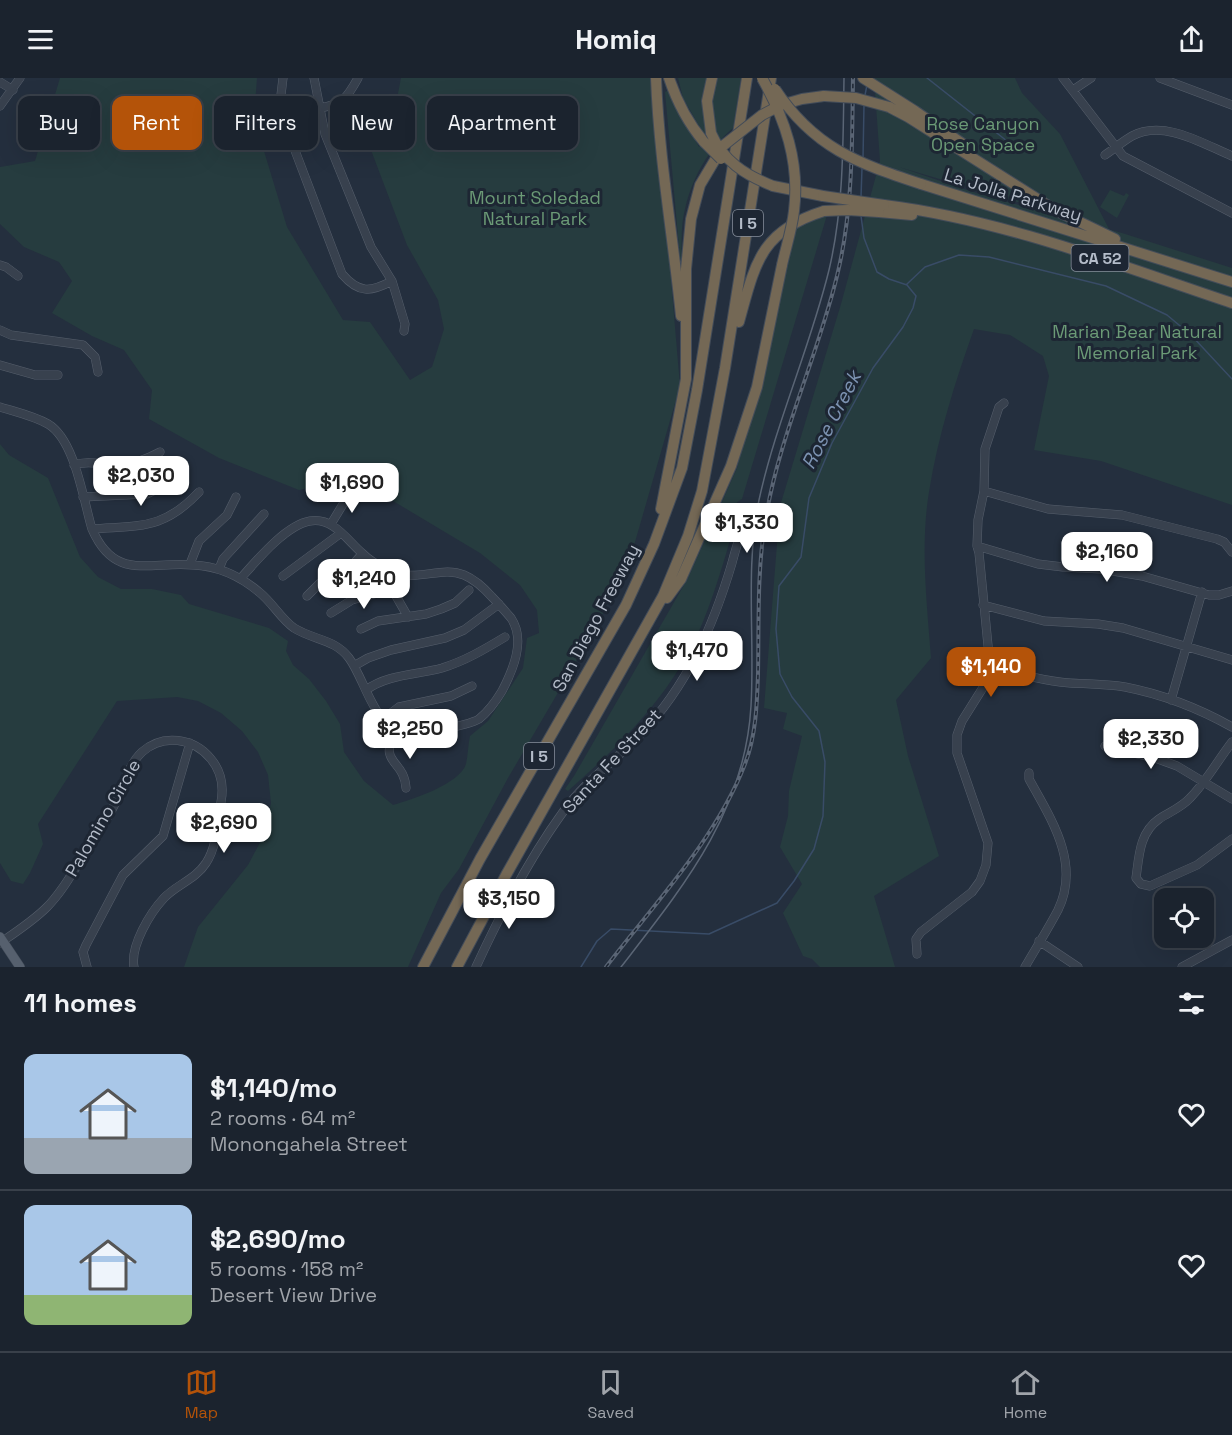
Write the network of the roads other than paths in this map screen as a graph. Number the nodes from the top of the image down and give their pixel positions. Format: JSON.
{"nodes":[{"id":1,"x":20,"y":78,"type":"edge"},
{"id":2,"x":283,"y":78,"type":"edge"},
{"id":3,"x":314,"y":78,"type":"edge"},
{"id":4,"x":358,"y":78,"type":"edge"},
{"id":5,"x":656,"y":78,"type":"edge"},
{"id":6,"x":669,"y":78,"type":"edge"},
{"id":7,"x":712,"y":78,"type":"edge"},
{"id":8,"x":747,"y":78,"type":"edge"},
{"id":9,"x":762,"y":78,"type":"edge"},
{"id":10,"x":769,"y":78,"type":"edge"},
{"id":11,"x":863,"y":78,"type":"edge"},
{"id":12,"x":1063,"y":78,"type":"edge"},
{"id":13,"x":1091,"y":78,"type":"edge"},
{"id":14,"x":1160,"y":78,"type":"edge"},
{"id":15,"x":0,"y":82,"type":"edge"},
{"id":16,"x":13,"y":90,"type":"junction"},
{"id":17,"x":1073,"y":90,"type":"junction"},
{"id":18,"x":1232,"y":105,"type":"edge"},
{"id":19,"x":0,"y":106,"type":"edge"},
{"id":20,"x":320,"y":108,"type":"junction"},
{"id":21,"x":1115,"y":148,"type":"junction"},
{"id":22,"x":1105,"y":155,"type":"dead end"},
{"id":23,"x":1232,"y":156,"type":"edge"},
{"id":24,"x":1007,"y":180,"type":"junction"},
{"id":25,"x":773,"y":186,"type":"junction"},
{"id":26,"x":882,"y":209,"type":"junction"},
{"id":27,"x":1232,"y":213,"type":"edge"},
{"id":28,"x":1142,"y":253,"type":"junction"},
{"id":29,"x":0,"y":265,"type":"edge"},
{"id":30,"x":18,"y":276,"type":"dead end"},
{"id":31,"x":392,"y":281,"type":"junction"},
{"id":32,"x":1232,"y":282,"type":"edge"},
{"id":33,"x":1232,"y":303,"type":"edge"},
{"id":34,"x":0,"y":330,"type":"edge"},
{"id":35,"x":404,"y":331,"type":"dead end"},
{"id":36,"x":0,"y":365,"type":"edge"},
{"id":37,"x":725,"y":368,"type":"junction"},
{"id":38,"x":98,"y":372,"type":"dead end"},
{"id":39,"x":57,"y":375,"type":"dead end"},
{"id":40,"x":686,"y":379,"type":"junction"},
{"id":41,"x":1004,"y":403,"type":"dead end"},
{"id":42,"x":0,"y":407,"type":"edge"},
{"id":43,"x":160,"y":452,"type":"dead end"},
{"id":44,"x":74,"y":465,"type":"junction"},
{"id":45,"x":182,"y":470,"type":"dead end"},
{"id":46,"x":351,"y":490,"type":"dead end"},
{"id":47,"x":984,"y":491,"type":"junction"},
{"id":48,"x":200,"y":492,"type":"dead end"},
{"id":49,"x":83,"y":497,"type":"junction"},
{"id":50,"x":236,"y":497,"type":"dead end"},
{"id":51,"x":264,"y":514,"type":"dead end"},
{"id":52,"x":745,"y":515,"type":"dead end"},
{"id":53,"x":331,"y":524,"type":"junction"},
{"id":54,"x":92,"y":529,"type":"junction"},
{"id":55,"x":341,"y":533,"type":"junction"},
{"id":56,"x":654,"y":544,"type":"junction"},
{"id":57,"x":977,"y":546,"type":"junction"},
{"id":58,"x":1232,"y":552,"type":"edge"},
{"id":59,"x":362,"y":554,"type":"junction"},
{"id":60,"x":190,"y":564,"type":"junction"},
{"id":61,"x":219,"y":569,"type":"junction"},
{"id":62,"x":396,"y":574,"type":"junction"},
{"id":63,"x":283,"y":576,"type":"dead end"},
{"id":64,"x":241,"y":578,"type":"junction"},
{"id":65,"x":392,"y":590,"type":"junction"},
{"id":66,"x":468,"y":590,"type":"dead end"},
{"id":67,"x":1232,"y":591,"type":"edge"},
{"id":68,"x":1202,"y":592,"type":"junction"},
{"id":69,"x":307,"y":596,"type":"dead end"},
{"id":70,"x":499,"y":604,"type":"junction"},
{"id":71,"x":983,"y":605,"type":"junction"},
{"id":72,"x":331,"y":613,"type":"dead end"},
{"id":73,"x":408,"y":616,"type":"junction"},
{"id":74,"x":645,"y":627,"type":"junction"},
{"id":75,"x":361,"y":629,"type":"dead end"},
{"id":76,"x":505,"y":637,"type":"dead end"},
{"id":77,"x":1187,"y":646,"type":"junction"},
{"id":78,"x":1232,"y":660,"type":"edge"},
{"id":79,"x":354,"y":666,"type":"junction"},
{"id":80,"x":990,"y":666,"type":"junction"},
{"id":81,"x":472,"y":686,"type":"dead end"},
{"id":82,"x":366,"y":690,"type":"junction"},
{"id":83,"x":1172,"y":700,"type":"junction"},
{"id":84,"x":383,"y":719,"type":"junction"},
{"id":85,"x":1232,"y":727,"type":"edge"},
{"id":86,"x":396,"y":730,"type":"junction"},
{"id":87,"x":1232,"y":742,"type":"edge"},
{"id":88,"x":190,"y":743,"type":"junction"},
{"id":89,"x":1105,"y":746,"type":"dead end"},
{"id":90,"x":1029,"y":773,"type":"dead end"},
{"id":91,"x":1203,"y":781,"type":"junction"},
{"id":92,"x":406,"y":788,"type":"dead end"},
{"id":93,"x":1232,"y":800,"type":"edge"},
{"id":94,"x":1232,"y":840,"type":"edge"},
{"id":95,"x":1,"y":940,"type":"edge"},
{"id":96,"x":1232,"y":940,"type":"edge"},
{"id":97,"x":1039,"y":941,"type":"junction"},
{"id":98,"x":917,"y":954,"type":"dead end"},
{"id":99,"x":1185,"y":966,"type":"edge"},
{"id":100,"x":20,"y":967,"type":"edge"},
{"id":101,"x":87,"y":967,"type":"edge"},
{"id":102,"x":134,"y":967,"type":"edge"},
{"id":103,"x":423,"y":967,"type":"edge"},
{"id":104,"x":457,"y":967,"type":"edge"},
{"id":105,"x":476,"y":967,"type":"edge"},
{"id":106,"x":1025,"y":967,"type":"edge"},
{"id":107,"x":1078,"y":967,"type":"edge"}],
"edges":[{"from":1,"to":16,"type":"street"},
{"from":2,"to":31,"type":"street"},
{"from":3,"to":20,"type":"street"},
{"from":4,"to":20,"type":"street"},
{"from":5,"to":40,"type":"highway"},
{"from":6,"to":25,"type":"highway","bridge":true},
{"from":7,"to":25,"type":"highway","bridge":true},
{"from":8,"to":56,"type":"highway","name":"San Diego Freeway","number":"I 5"},
{"from":9,"to":74,"type":"highway","bridge":true},
{"from":10,"to":28,"type":"highway","name":"La Jolla Parkway","bridge":true},
{"from":10,"to":37,"type":"highway","number":"I 5"},
{"from":11,"to":24,"type":"highway"},
{"from":12,"to":17,"type":"street"},
{"from":13,"to":17,"type":"street"},
{"from":14,"to":18,"type":"street"},
{"from":15,"to":16,"type":"street"},
{"from":16,"to":19,"type":"street"},
{"from":17,"to":21,"type":"street"},
{"from":20,"to":31,"type":"street"},
{"from":21,"to":22,"type":"street"},
{"from":21,"to":23,"type":"street"},
{"from":21,"to":27,"type":"street"},
{"from":24,"to":28,"type":"highway"},
{"from":24,"to":40,"type":"highway","bridge":true},
{"from":25,"to":26,"type":"highway","bridge":true},
{"from":26,"to":33,"type":"highway","number":"CA 52"},
{"from":26,"to":37,"type":"highway","bridge":true},
{"from":28,"to":32,"type":"highway","number":"CA 52"},
{"from":29,"to":30,"type":"street"},
{"from":31,"to":35,"type":"street"},
{"from":34,"to":38,"type":"street"},
{"from":36,"to":39,"type":"street"},
{"from":37,"to":74,"type":"highway","number":"I 5"},
{"from":40,"to":56,"type":"highway"},
{"from":41,"to":47,"type":"street"},
{"from":42,"to":44,"type":"street"},
{"from":43,"to":44,"type":"street"},
{"from":44,"to":49,"type":"street"},
{"from":45,"to":49,"type":"street"},
{"from":46,"to":53,"type":"street"},
{"from":47,"to":57,"type":"street"},
{"from":47,"to":58,"type":"street"},
{"from":48,"to":54,"type":"street"},
{"from":49,"to":54,"type":"street"},
{"from":50,"to":60,"type":"street"},
{"from":51,"to":61,"type":"street"},
{"from":52,"to":105,"type":"street","name":"Santa Fe Street"},
{"from":53,"to":55,"type":"street"},
{"from":53,"to":64,"type":"street"},
{"from":54,"to":60,"type":"street"},
{"from":55,"to":59,"type":"street"},
{"from":55,"to":63,"type":"street"},
{"from":56,"to":103,"type":"highway","name":"San Diego Freeway","number":"I 5"},
{"from":57,"to":68,"type":"street"},
{"from":57,"to":71,"type":"street"},
{"from":59,"to":62,"type":"street"},
{"from":59,"to":69,"type":"street"},
{"from":60,"to":61,"type":"street"},
{"from":61,"to":64,"type":"street"},
{"from":62,"to":65,"type":"street"},
{"from":62,"to":70,"type":"street"},
{"from":64,"to":79,"type":"street"},
{"from":65,"to":72,"type":"street"},
{"from":65,"to":73,"type":"street"},
{"from":66,"to":73,"type":"street"},
{"from":67,"to":68,"type":"street"},
{"from":68,"to":77,"type":"street"},
{"from":70,"to":79,"type":"street"},
{"from":70,"to":86,"type":"street"},
{"from":71,"to":77,"type":"street"},
{"from":71,"to":80,"type":"street"},
{"from":73,"to":75,"type":"street"},
{"from":74,"to":104,"type":"highway","number":"I 5"},
{"from":76,"to":82,"type":"street"},
{"from":77,"to":78,"type":"street"},
{"from":77,"to":83,"type":"street"},
{"from":79,"to":82,"type":"street"},
{"from":80,"to":83,"type":"street"},
{"from":80,"to":98,"type":"street"},
{"from":81,"to":84,"type":"street"},
{"from":82,"to":84,"type":"street"},
{"from":83,"to":85,"type":"street"},
{"from":84,"to":86,"type":"street"},
{"from":86,"to":92,"type":"street"},
{"from":87,"to":91,"type":"street"},
{"from":88,"to":95,"type":"street","name":"Palomino Circle"},
{"from":88,"to":101,"type":"street"},
{"from":88,"to":102,"type":"street"},
{"from":89,"to":91,"type":"street"},
{"from":90,"to":97,"type":"street"},
{"from":91,"to":93,"type":"street"},
{"from":91,"to":94,"type":"street"},
{"from":95,"to":100,"type":"main road"},
{"from":96,"to":99,"type":"street"},
{"from":97,"to":106,"type":"street"},
{"from":97,"to":107,"type":"street"}]}
